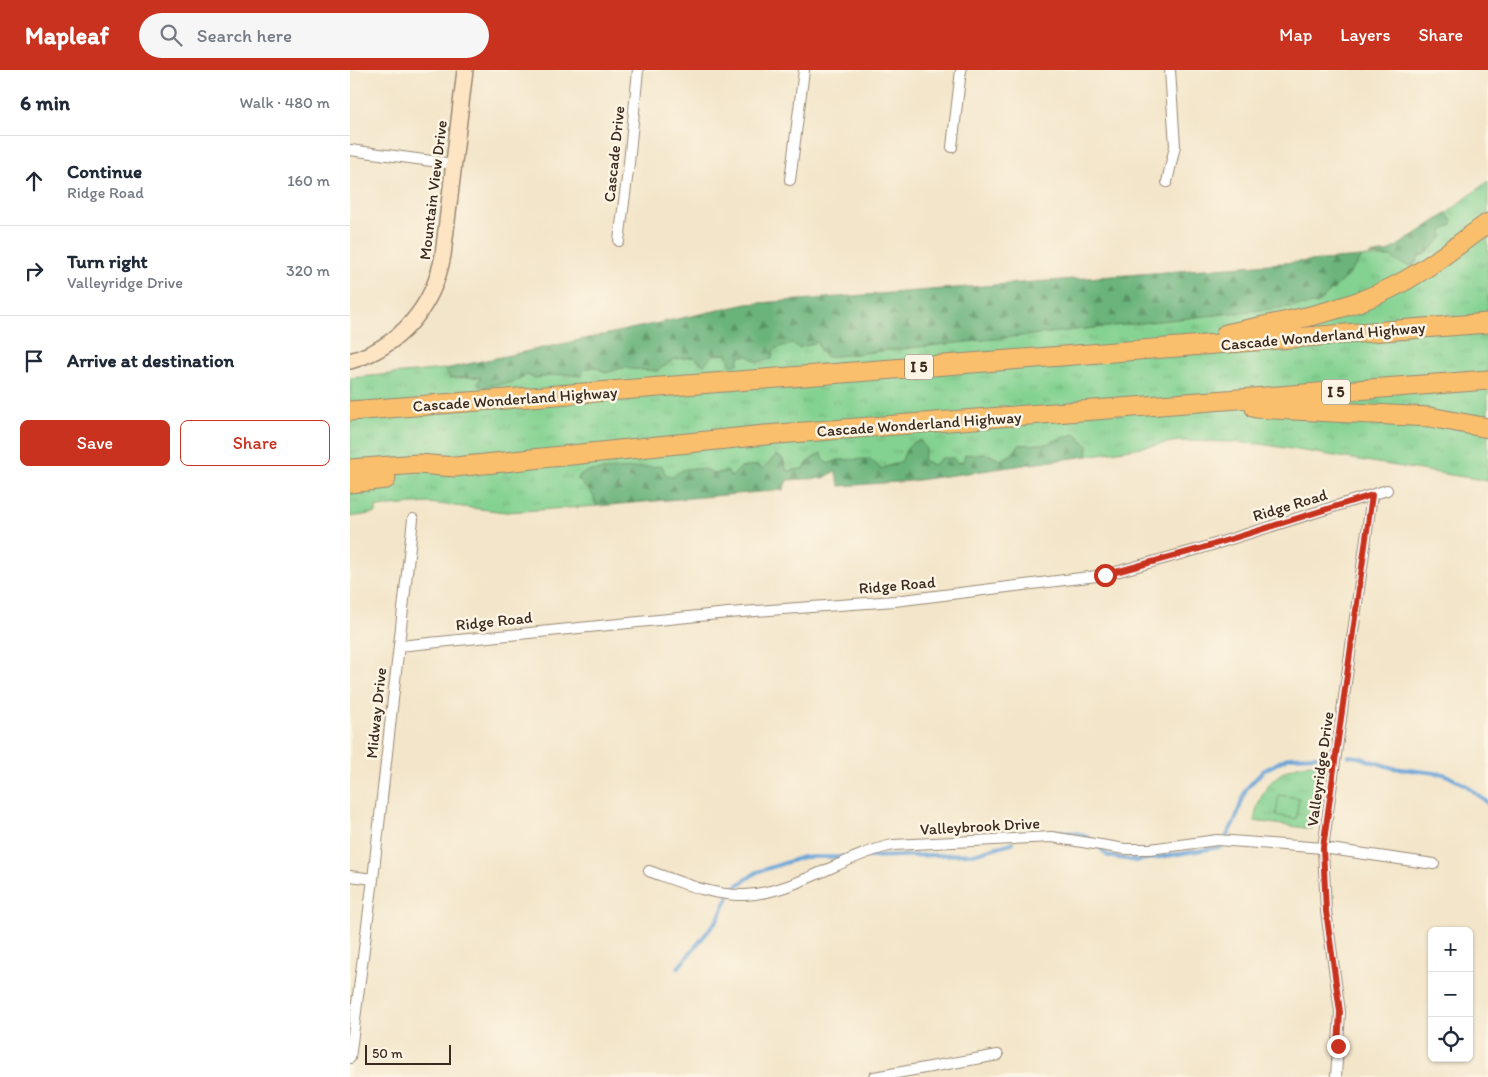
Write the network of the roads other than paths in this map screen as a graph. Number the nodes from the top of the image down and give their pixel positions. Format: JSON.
{"nodes":[{"id":1,"x":465,"y":70,"type":"edge"},
{"id":2,"x":638,"y":70,"type":"edge"},
{"id":3,"x":804,"y":70,"type":"edge"},
{"id":4,"x":961,"y":70,"type":"edge"},
{"id":5,"x":1170,"y":70,"type":"edge"},
{"id":6,"x":952,"y":147,"type":"dead end"},
{"id":7,"x":350,"y":150,"type":"edge"},
{"id":8,"x":454,"y":164,"type":"junction"},
{"id":9,"x":790,"y":180,"type":"dead end"},
{"id":10,"x":1167,"y":182,"type":"dead end"},
{"id":11,"x":1488,"y":223,"type":"edge"},
{"id":12,"x":619,"y":241,"type":"dead end"},
{"id":13,"x":1488,"y":323,"type":"edge"},
{"id":14,"x":1158,"y":349,"type":"junction"},
{"id":15,"x":350,"y":361,"type":"edge"},
{"id":16,"x":1488,"y":380,"type":"edge"},
{"id":17,"x":350,"y":398,"type":"edge"},
{"id":18,"x":1184,"y":404,"type":"junction"},
{"id":19,"x":437,"y":406,"type":"junction"},
{"id":20,"x":350,"y":411,"type":"edge"},
{"id":21,"x":1488,"y":428,"type":"edge"},
{"id":22,"x":455,"y":467,"type":"junction"},
{"id":23,"x":350,"y":469,"type":"edge"},
{"id":24,"x":350,"y":483,"type":"edge"},
{"id":25,"x":1387,"y":490,"type":"dead end"},
{"id":26,"x":1372,"y":495,"type":"junction"},
{"id":27,"x":413,"y":520,"type":"dead end"},
{"id":28,"x":399,"y":646,"type":"junction"},
{"id":29,"x":1323,"y":848,"type":"junction"},
{"id":30,"x":1434,"y":864,"type":"dead end"},
{"id":31,"x":649,"y":871,"type":"dead end"},
{"id":32,"x":350,"y":876,"type":"edge"},
{"id":33,"x":373,"y":879,"type":"junction"},
{"id":34,"x":998,"y":1055,"type":"dead end"},
{"id":35,"x":350,"y":1058,"type":"edge"},
{"id":36,"x":902,"y":1075,"type":"edge"},
{"id":37,"x":874,"y":1077,"type":"edge"},
{"id":38,"x":1336,"y":1077,"type":"edge"}],
"edges":[{"from":1,"to":8,"type":"street","name":"Mountain View Drive"},
{"from":2,"to":12,"type":"street","name":"Cascade Drive"},
{"from":3,"to":9,"type":"street"},
{"from":4,"to":6,"type":"street"},
{"from":5,"to":10,"type":"street"},
{"from":7,"to":8,"type":"street"},
{"from":8,"to":15,"type":"street","name":"Mountain View Drive"},
{"from":11,"to":14,"type":"highway"},
{"from":13,"to":14,"type":"highway","name":"Cascade Wonderland Highway","number":"I 5"},
{"from":14,"to":19,"type":"highway","name":"Cascade Wonderland Highway","number":"I 5"},
{"from":16,"to":18,"type":"highway","name":"Cascade Wonderland Highway","number":"I 5"},
{"from":17,"to":19,"type":"highway"},
{"from":18,"to":21,"type":"highway"},
{"from":18,"to":22,"type":"highway","name":"Cascade Wonderland Highway","number":"I 5"},
{"from":19,"to":20,"type":"highway","name":"Cascade Wonderland Highway","number":"I 5"},
{"from":22,"to":23,"type":"highway","name":"Cascade Wonderland Highway","number":"I 5"},
{"from":22,"to":24,"type":"highway"},
{"from":25,"to":26,"type":"street","name":"Ridge Road"},
{"from":26,"to":28,"type":"street","name":"Ridge Road"},
{"from":26,"to":29,"type":"street","name":"Valleyridge Drive"},
{"from":27,"to":28,"type":"street","name":"Midway Drive"},
{"from":28,"to":33,"type":"street","name":"Midway Drive"},
{"from":29,"to":30,"type":"street","name":"Valleybrook Drive"},
{"from":29,"to":31,"type":"street","name":"Valleybrook Drive"},
{"from":29,"to":38,"type":"street","name":"Valleyridge Drive"},
{"from":32,"to":33,"type":"street"},
{"from":33,"to":35,"type":"street","name":"Midway Drive"},
{"from":34,"to":36,"type":"street"},
{"from":36,"to":37,"type":"street"}]}
